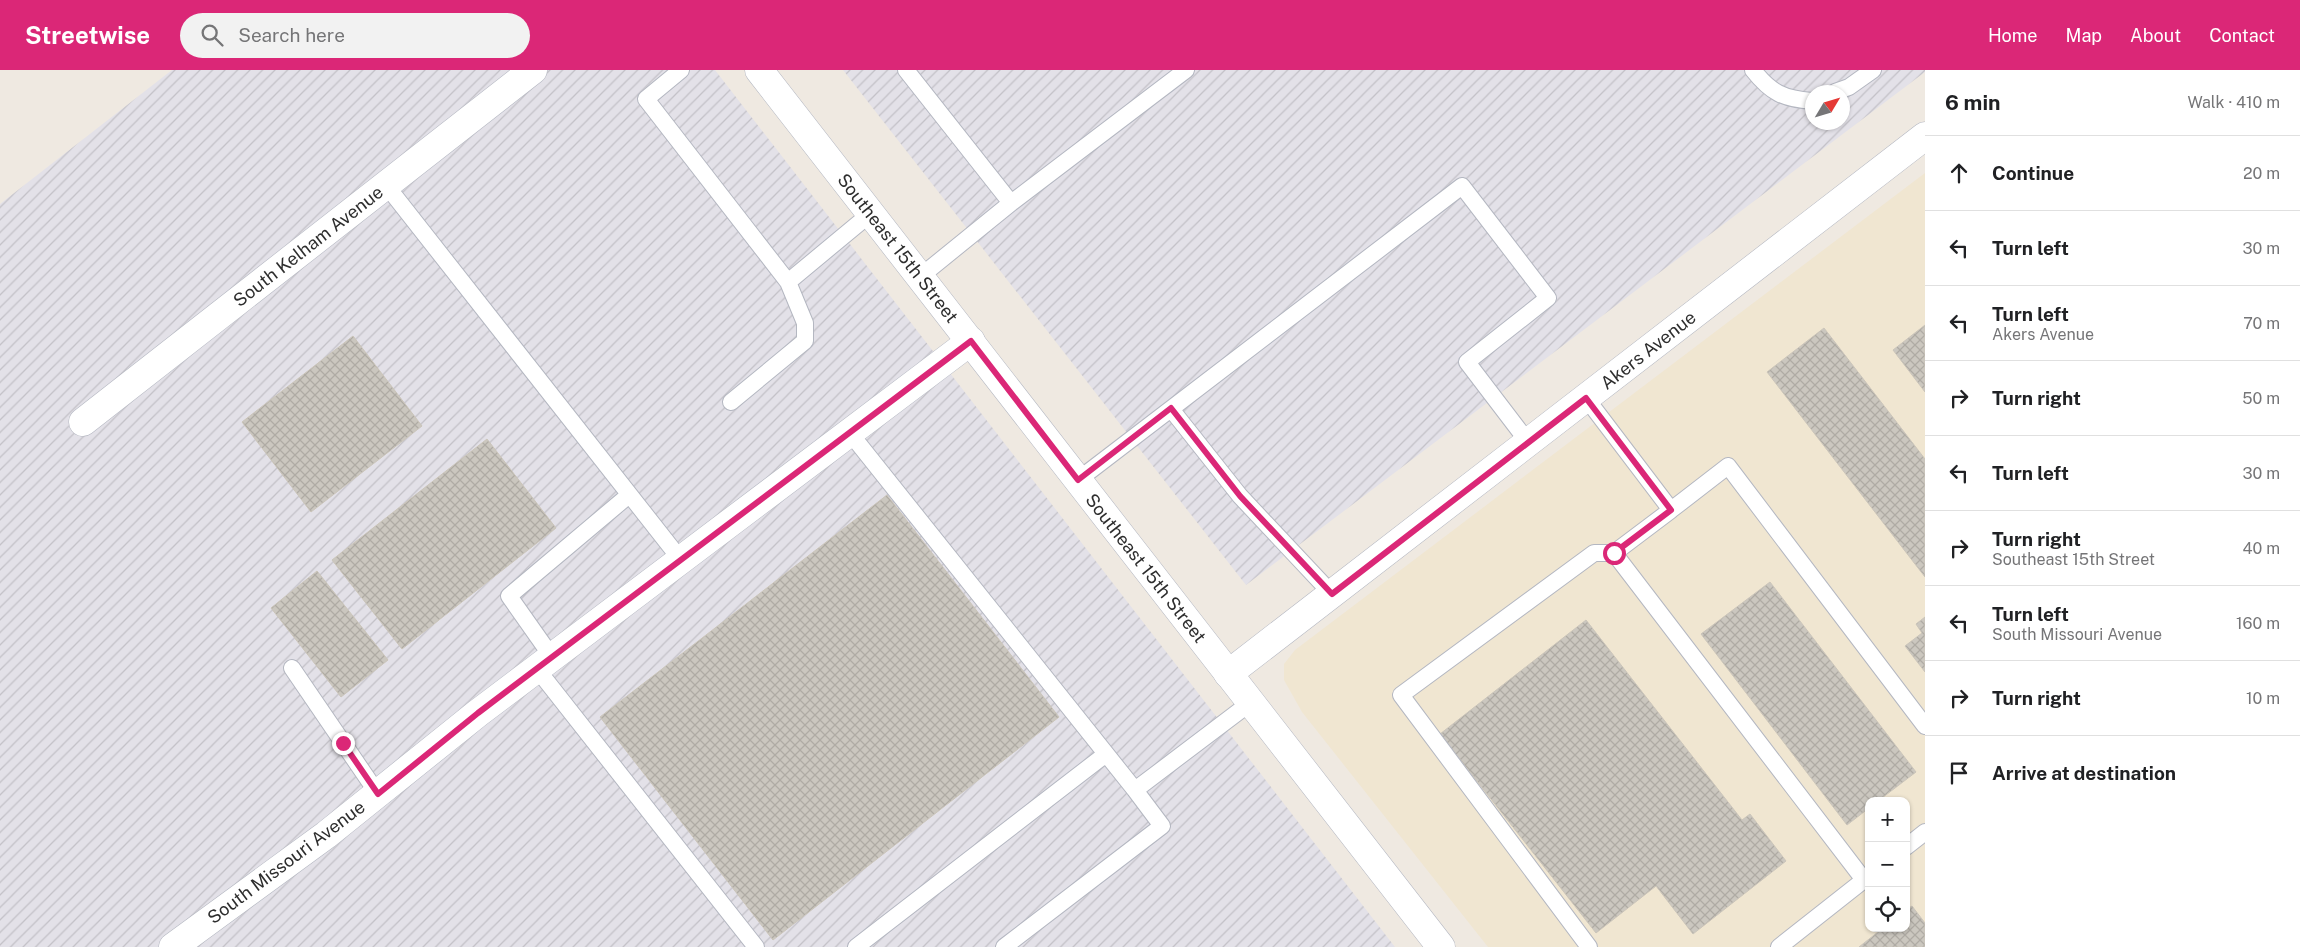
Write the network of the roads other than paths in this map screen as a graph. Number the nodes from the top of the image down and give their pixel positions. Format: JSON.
{"nodes":[{"id":1,"x":533,"y":70,"type":"edge"},
{"id":2,"x":681,"y":70,"type":"edge"},
{"id":3,"x":759,"y":70,"type":"edge"},
{"id":4,"x":906,"y":70,"type":"edge"},
{"id":5,"x":1186,"y":70,"type":"edge"},
{"id":6,"x":1754,"y":70,"type":"edge"},
{"id":7,"x":1873,"y":70,"type":"edge"},
{"id":8,"x":1850,"y":86,"type":"edge"},
{"id":9,"x":1805,"y":101,"type":"edge"},
{"id":10,"x":1925,"y":136,"type":"edge"},
{"id":11,"x":386,"y":185,"type":"junction"},
{"id":12,"x":1011,"y":203,"type":"junction"},
{"id":13,"x":870,"y":214,"type":"junction"},
{"id":14,"x":920,"y":276,"type":"junction"},
{"id":15,"x":788,"y":282,"type":"junction"},
{"id":16,"x":971,"y":341,"type":"junction"},
{"id":17,"x":1586,"y":398,"type":"junction"},
{"id":18,"x":731,"y":402,"type":"dead end"},
{"id":19,"x":1171,"y":408,"type":"junction"},
{"id":20,"x":83,"y":422,"type":"dead end"},
{"id":21,"x":850,"y":432,"type":"junction"},
{"id":22,"x":1528,"y":442,"type":"junction"},
{"id":23,"x":1078,"y":480,"type":"junction"},
{"id":24,"x":630,"y":495,"type":"junction"},
{"id":25,"x":1671,"y":510,"type":"junction"},
{"id":26,"x":1614,"y":553,"type":"junction"},
{"id":27,"x":681,"y":560,"type":"junction"},
{"id":28,"x":1332,"y":594,"type":"junction"},
{"id":29,"x":545,"y":663,"type":"junction"},
{"id":30,"x":292,"y":668,"type":"dead end"},
{"id":31,"x":1228,"y":674,"type":"junction"},
{"id":32,"x":1250,"y":703,"type":"junction"},
{"id":33,"x":1925,"y":726,"type":"edge"},
{"id":34,"x":1106,"y":754,"type":"junction"},
{"id":35,"x":1135,"y":790,"type":"junction"},
{"id":36,"x":378,"y":794,"type":"junction"},
{"id":37,"x":1925,"y":832,"type":"edge"},
{"id":38,"x":1910,"y":844,"type":"edge"},
{"id":39,"x":1865,"y":877,"type":"edge"},
{"id":40,"x":1865,"y":879,"type":"edge"},
{"id":41,"x":173,"y":947,"type":"edge"},
{"id":42,"x":756,"y":947,"type":"edge"},
{"id":43,"x":856,"y":947,"type":"edge"},
{"id":44,"x":1004,"y":947,"type":"edge"},
{"id":45,"x":1441,"y":947,"type":"edge"},
{"id":46,"x":1589,"y":947,"type":"edge"},
{"id":47,"x":1778,"y":947,"type":"edge"}],
"edges":[{"from":1,"to":11,"type":"street","name":"South Kelham Avenue"},
{"from":2,"to":15,"type":"lane"},
{"from":3,"to":13,"type":"street","name":"Southeast 15th Street"},
{"from":4,"to":12,"type":"lane"},
{"from":5,"to":12,"type":"lane"},
{"from":6,"to":9,"type":"lane"},
{"from":7,"to":8,"type":"lane"},
{"from":10,"to":17,"type":"street","name":"Akers Avenue"},
{"from":11,"to":20,"type":"street","name":"South Kelham Avenue"},
{"from":11,"to":24,"type":"lane"},
{"from":12,"to":14,"type":"lane"},
{"from":13,"to":14,"type":"street","name":"Southeast 15th Street"},
{"from":13,"to":15,"type":"lane"},
{"from":14,"to":16,"type":"street","name":"Southeast 15th Street"},
{"from":15,"to":18,"type":"lane"},
{"from":16,"to":21,"type":"street","name":"South Missouri Avenue"},
{"from":16,"to":23,"type":"street","name":"Southeast 15th Street"},
{"from":17,"to":22,"type":"street","name":"Akers Avenue"},
{"from":17,"to":25,"type":"lane"},
{"from":19,"to":22,"type":"lane"},
{"from":19,"to":23,"type":"lane"},
{"from":19,"to":28,"type":"lane"},
{"from":21,"to":27,"type":"street","name":"South Missouri Avenue"},
{"from":21,"to":34,"type":"lane"},
{"from":22,"to":28,"type":"street","name":"Akers Avenue"},
{"from":23,"to":31,"type":"street","name":"Southeast 15th Street"},
{"from":24,"to":27,"type":"lane"},
{"from":24,"to":29,"type":"lane"},
{"from":25,"to":26,"type":"lane"},
{"from":25,"to":33,"type":"lane"},
{"from":26,"to":39,"type":"lane"},
{"from":26,"to":46,"type":"lane"},
{"from":27,"to":29,"type":"street","name":"South Missouri Avenue"},
{"from":28,"to":31,"type":"street","name":"Akers Avenue"},
{"from":29,"to":36,"type":"street","name":"South Missouri Avenue"},
{"from":29,"to":42,"type":"lane"},
{"from":30,"to":36,"type":"lane"},
{"from":31,"to":32,"type":"street","name":"Southeast 15th Street"},
{"from":32,"to":35,"type":"lane"},
{"from":32,"to":45,"type":"street","name":"Southeast 15th Street"},
{"from":34,"to":35,"type":"lane"},
{"from":34,"to":43,"type":"lane"},
{"from":35,"to":44,"type":"lane"},
{"from":36,"to":41,"type":"street","name":"South Missouri Avenue"},
{"from":37,"to":38,"type":"lane"},
{"from":40,"to":47,"type":"lane"}]}
